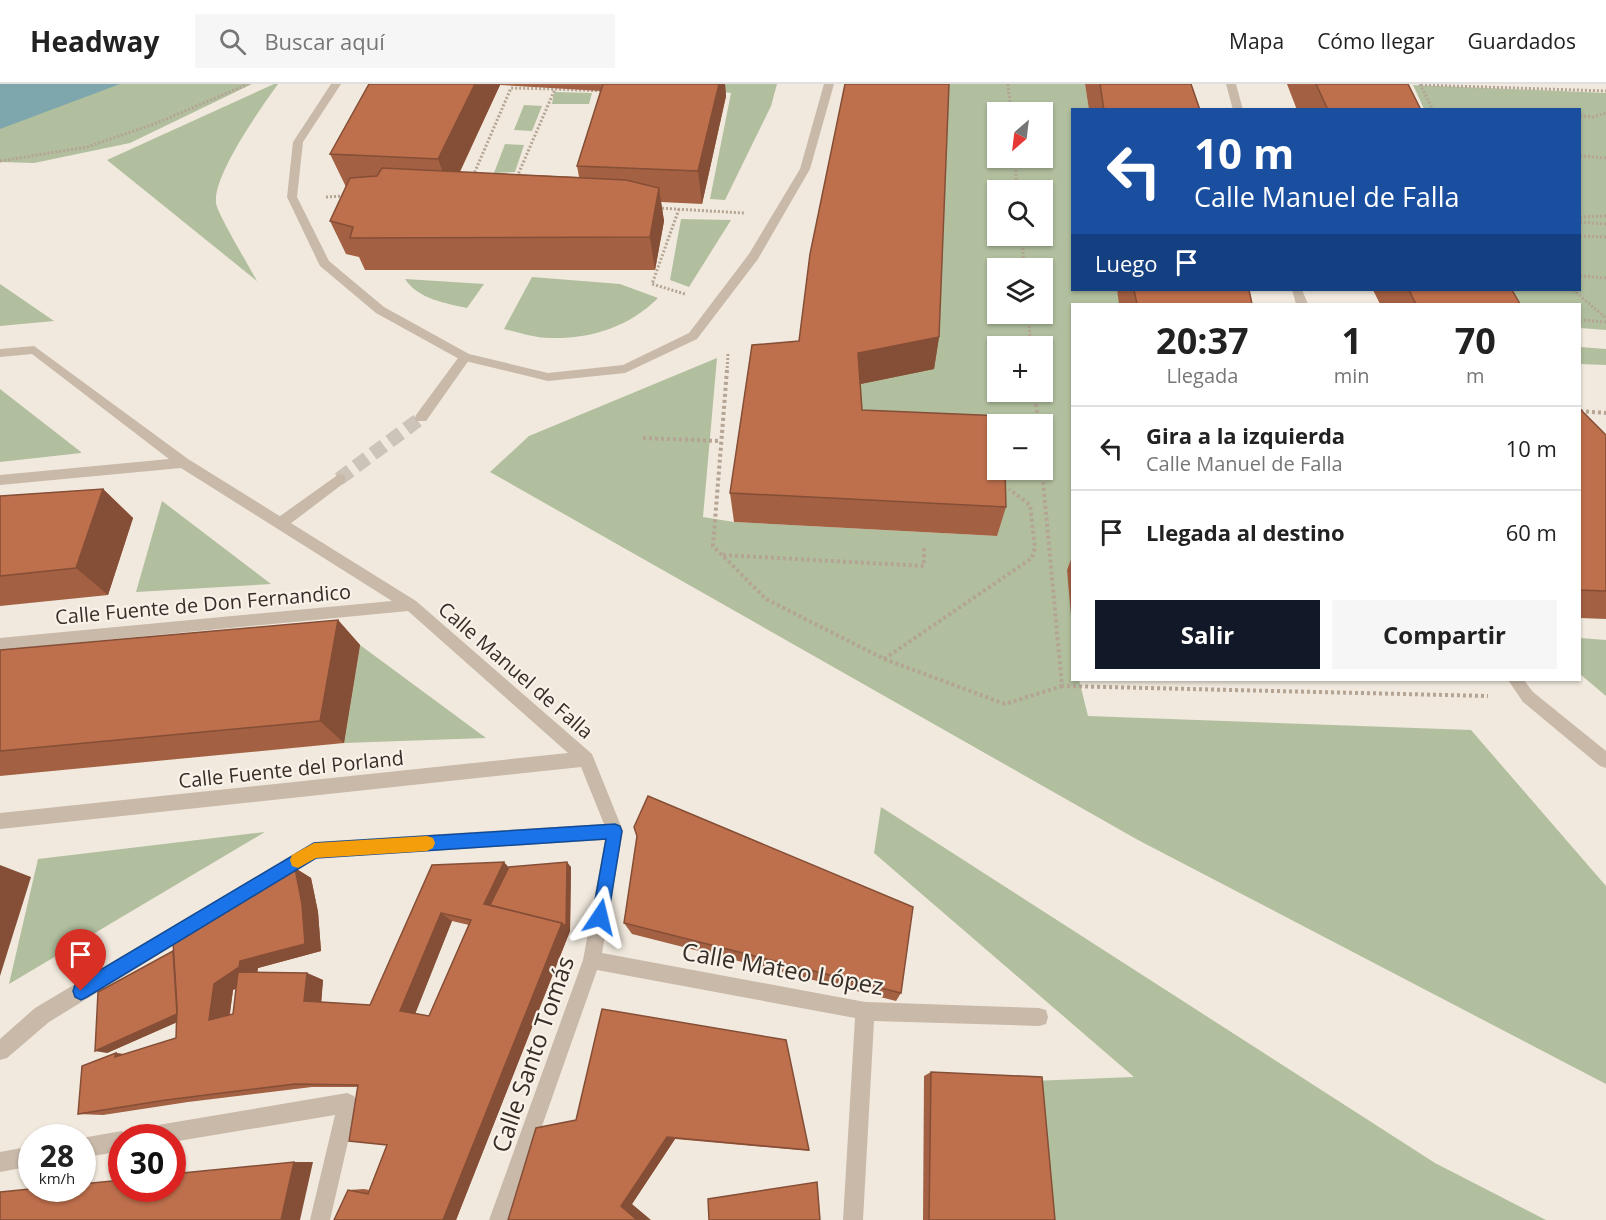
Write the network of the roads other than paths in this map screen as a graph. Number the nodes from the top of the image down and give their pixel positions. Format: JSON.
{"nodes":[{"id":1,"x":336,"y":84,"type":"edge"},
{"id":2,"x":829,"y":84,"type":"edge"},
{"id":3,"x":1231,"y":84,"type":"edge"},
{"id":4,"x":1237,"y":108,"type":"edge"},
{"id":5,"x":0,"y":353,"type":"edge"},
{"id":6,"x":465,"y":357,"type":"junction"},
{"id":7,"x":421,"y":418,"type":"tunnel mouth"},
{"id":8,"x":183,"y":463,"type":"junction"},
{"id":9,"x":339,"y":479,"type":"tunnel mouth"},
{"id":10,"x":0,"y":480,"type":"edge"},
{"id":11,"x":280,"y":523,"type":"junction"},
{"id":12,"x":411,"y":605,"type":"junction"},
{"id":13,"x":0,"y":644,"type":"edge"},
{"id":14,"x":1517,"y":681,"type":"edge"},
{"id":15,"x":586,"y":759,"type":"junction"},
{"id":16,"x":1606,"y":761,"type":"edge"},
{"id":17,"x":0,"y":820,"type":"edge"},
{"id":18,"x":615,"y":831,"type":"junction"},
{"id":19,"x":592,"y":960,"type":"junction"},
{"id":20,"x":865,"y":1011,"type":"junction"},
{"id":21,"x":1039,"y":1017,"type":"dead end"},
{"id":22,"x":0,"y":1051,"type":"edge"},
{"id":23,"x":186,"y":1130,"type":"edge"},
{"id":24,"x":18,"y":1159,"type":"edge"},
{"id":25,"x":0,"y":1162,"type":"edge"},
{"id":26,"x":321,"y":1220,"type":"edge"},
{"id":27,"x":500,"y":1220,"type":"edge"},
{"id":28,"x":853,"y":1220,"type":"edge"}],
"edges":[{"from":1,"to":6,"type":"street"},
{"from":2,"to":6,"type":"street"},
{"from":3,"to":4,"type":"street"},
{"from":5,"to":8,"type":"street","name":"Calle Manuel de Falla"},
{"from":6,"to":7,"type":"street"},
{"from":8,"to":10,"type":"street"},
{"from":8,"to":11,"type":"street","name":"Calle Manuel de Falla"},
{"from":9,"to":11,"type":"street"},
{"from":11,"to":12,"type":"street","name":"Calle Manuel de Falla"},
{"from":12,"to":13,"type":"street","name":"Calle Fuente de Don Fernandico"},
{"from":12,"to":15,"type":"street","name":"Calle Manuel de Falla"},
{"from":14,"to":16,"type":"street"},
{"from":15,"to":17,"type":"street","name":"Calle Fuente del Porland"},
{"from":15,"to":18,"type":"street","name":"Calle Manuel de Falla"},
{"from":18,"to":19,"type":"street","name":"Calle Santo Tomás"},
{"from":18,"to":22,"type":"street"},
{"from":19,"to":20,"type":"street","name":"Calle Mateo López"},
{"from":19,"to":27,"type":"street","name":"Calle Santo Tomás"},
{"from":20,"to":21,"type":"street","name":"Calle Mateo López"},
{"from":20,"to":28,"type":"street"},
{"from":23,"to":26,"type":"street"},
{"from":24,"to":25,"type":"street"}]}
